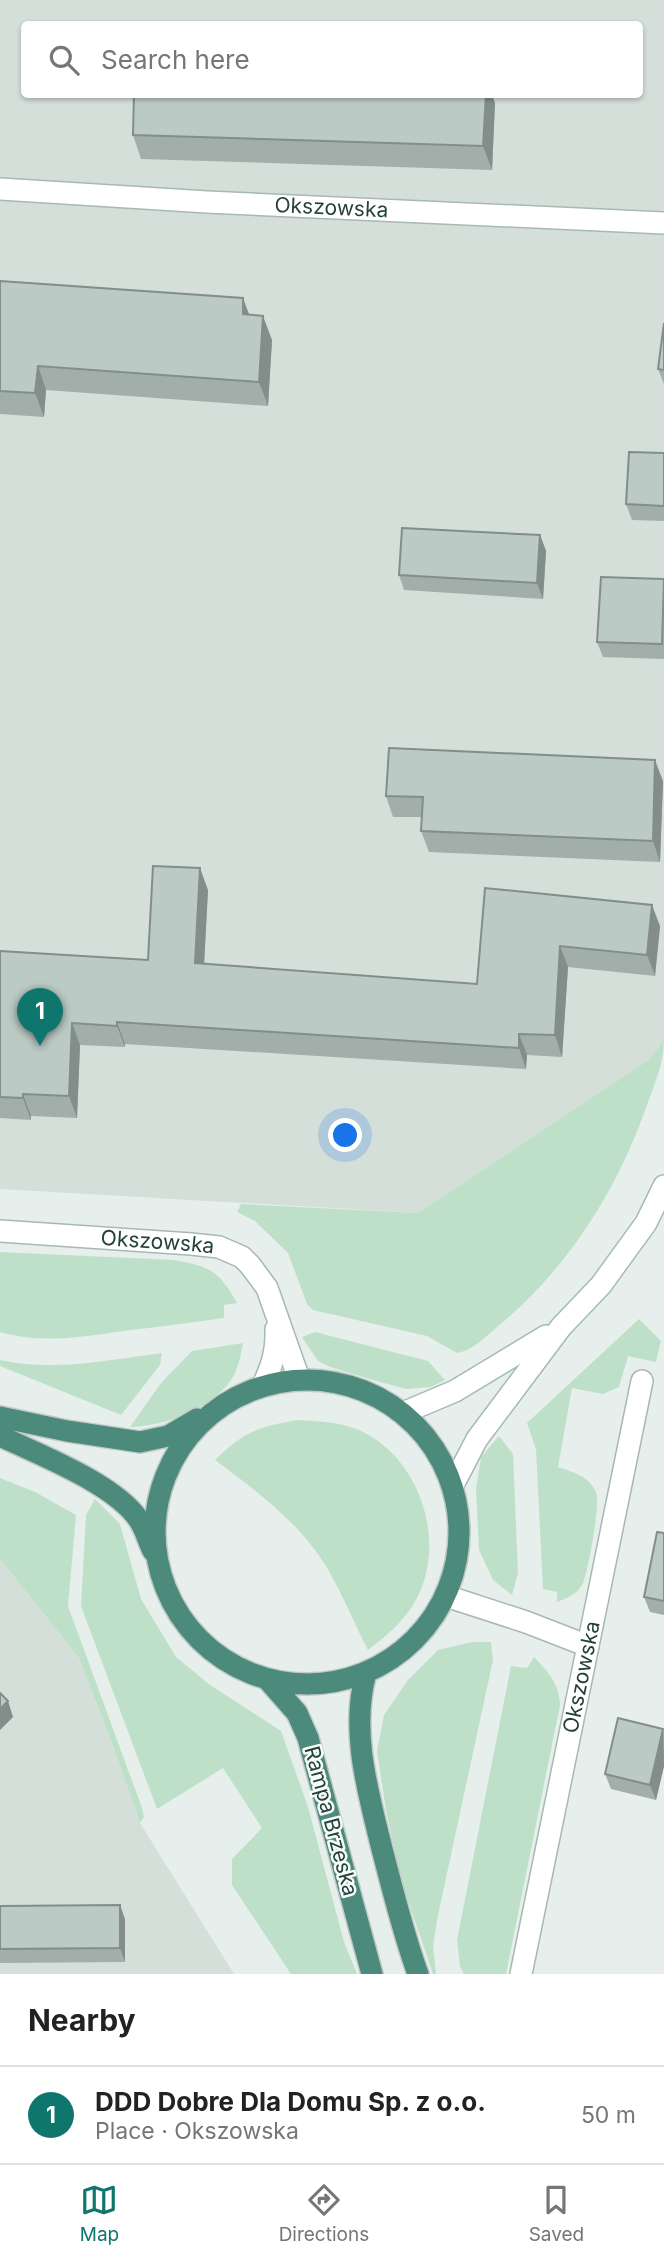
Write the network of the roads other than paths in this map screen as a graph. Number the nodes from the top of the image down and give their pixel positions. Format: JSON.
{"nodes":[{"id":1,"x":0,"y":189,"type":"edge"},
{"id":2,"x":664,"y":223,"type":"edge"},
{"id":3,"x":664,"y":1186,"type":"edge"},
{"id":4,"x":0,"y":1231,"type":"edge"},
{"id":5,"x":276,"y":1316,"type":"junction"},
{"id":6,"x":561,"y":1327,"type":"junction"},
{"id":7,"x":299,"y":1379,"type":"junction"},
{"id":8,"x":642,"y":1381,"type":"dead end"},
{"id":9,"x":263,"y":1385,"type":"junction"},
{"id":10,"x":214,"y":1410,"type":"junction"},
{"id":11,"x":403,"y":1413,"type":"junction"},
{"id":12,"x":0,"y":1417,"type":"edge"},
{"id":13,"x":0,"y":1436,"type":"edge"},
{"id":14,"x":453,"y":1485,"type":"junction"},
{"id":15,"x":156,"y":1558,"type":"junction"},
{"id":16,"x":446,"y":1596,"type":"junction"},
{"id":17,"x":588,"y":1646,"type":"junction"},
{"id":18,"x":366,"y":1673,"type":"junction"},
{"id":19,"x":268,"y":1680,"type":"junction"},
{"id":20,"x":372,"y":1974,"type":"edge"},
{"id":21,"x":418,"y":1974,"type":"edge"},
{"id":22,"x":521,"y":1974,"type":"edge"}],
"edges":[{"from":1,"to":2,"type":"street","name":"Okszowska"},
{"from":3,"to":6,"type":"street"},
{"from":4,"to":5,"type":"street","name":"Okszowska"},
{"from":5,"to":7,"type":"street","name":"Okszowska"},
{"from":5,"to":9,"type":"street","name":"Okszowska"},
{"from":6,"to":11,"type":"street"},
{"from":6,"to":14,"type":"street"},
{"from":7,"to":9,"type":"highway"},
{"from":7,"to":11,"type":"highway"},
{"from":8,"to":17,"type":"street","name":"Okszowska"},
{"from":9,"to":10,"type":"highway"},
{"from":10,"to":12,"type":"highway"},
{"from":10,"to":15,"type":"highway"},
{"from":11,"to":14,"type":"highway"},
{"from":13,"to":15,"type":"highway"},
{"from":14,"to":16,"type":"highway"},
{"from":15,"to":19,"type":"highway"},
{"from":16,"to":17,"type":"street"},
{"from":16,"to":18,"type":"highway"},
{"from":17,"to":22,"type":"street","name":"Okszowska"},
{"from":18,"to":19,"type":"highway"},
{"from":18,"to":21,"type":"highway","name":"Rampa Brzeska"},
{"from":19,"to":20,"type":"highway","name":"Rampa Brzeska"}]}
